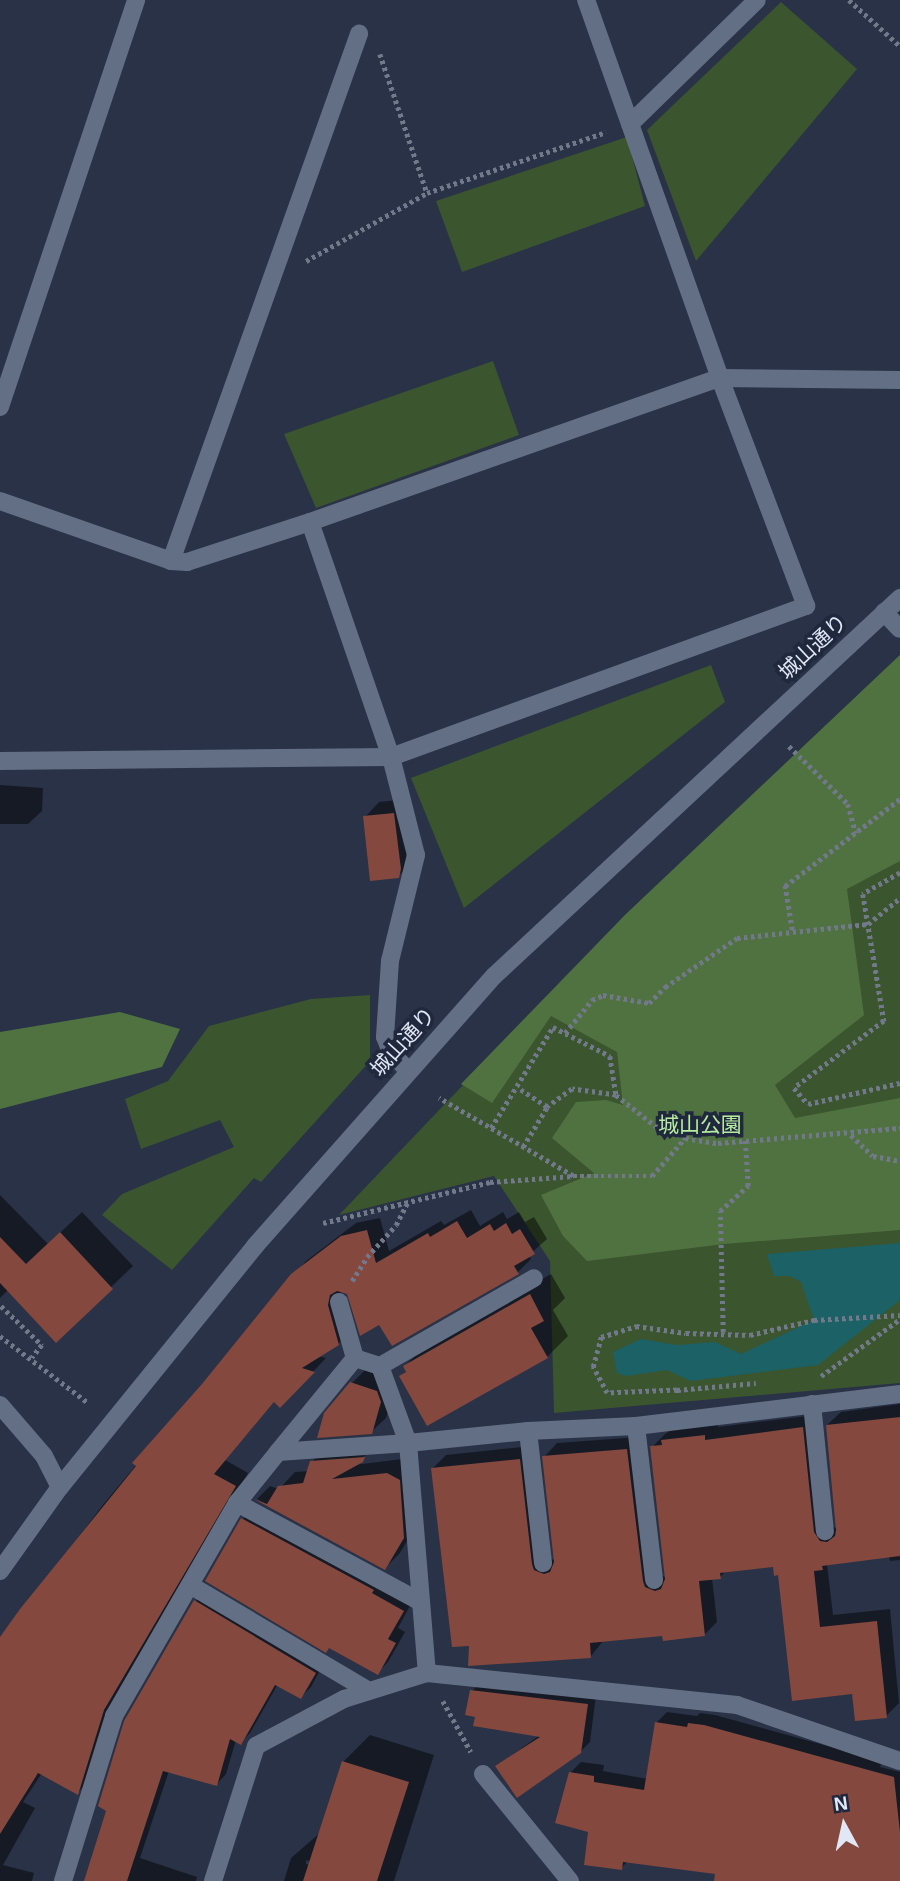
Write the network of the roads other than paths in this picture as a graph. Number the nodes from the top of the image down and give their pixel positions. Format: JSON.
{"nodes":[{"id":1,"x":136,"y":0,"type":"edge"},
{"id":2,"x":586,"y":0,"type":"edge"},
{"id":3,"x":757,"y":0,"type":"edge"},
{"id":4,"x":359,"y":34,"type":"road end"},
{"id":5,"x":630,"y":124,"type":"junction"},
{"id":6,"x":720,"y":378,"type":"junction"},
{"id":7,"x":900,"y":380,"type":"edge"},
{"id":8,"x":0,"y":407,"type":"edge"},
{"id":9,"x":0,"y":502,"type":"edge"},
{"id":10,"x":310,"y":522,"type":"junction"},
{"id":11,"x":171,"y":561,"type":"junction"},
{"id":12,"x":900,"y":598,"type":"edge"},
{"id":13,"x":884,"y":612,"type":"junction"},
{"id":14,"x":900,"y":629,"type":"edge"},
{"id":15,"x":391,"y":757,"type":"junction"},
{"id":16,"x":0,"y":761,"type":"edge"},
{"id":17,"x":408,"y":1070,"type":"junction"},
{"id":18,"x":534,"y":1278,"type":"dead end"},
{"id":19,"x":339,"y":1302,"type":"road end"},
{"id":20,"x":355,"y":1358,"type":"junction"},
{"id":21,"x":380,"y":1366,"type":"junction"},
{"id":22,"x":900,"y":1394,"type":"edge"},
{"id":23,"x":812,"y":1404,"type":"junction"},
{"id":24,"x":0,"y":1405,"type":"edge"},
{"id":25,"x":636,"y":1426,"type":"junction"},
{"id":26,"x":528,"y":1431,"type":"junction"},
{"id":27,"x":408,"y":1443,"type":"junction"},
{"id":28,"x":278,"y":1452,"type":"junction"},
{"id":29,"x":60,"y":1487,"type":"junction"},
{"id":30,"x":237,"y":1503,"type":"junction"},
{"id":31,"x":825,"y":1531,"type":"dead end"},
{"id":32,"x":543,"y":1563,"type":"dead end"},
{"id":33,"x":0,"y":1571,"type":"edge"},
{"id":34,"x":654,"y":1580,"type":"dead end"},
{"id":35,"x":190,"y":1585,"type":"junction"},
{"id":36,"x":421,"y":1602,"type":"junction"},
{"id":37,"x":427,"y":1673,"type":"junction"},
{"id":38,"x":369,"y":1691,"type":"junction"},
{"id":39,"x":900,"y":1761,"type":"edge"},
{"id":40,"x":483,"y":1774,"type":"road end"},
{"id":41,"x":63,"y":1881,"type":"edge"},
{"id":42,"x":213,"y":1881,"type":"edge"},
{"id":43,"x":570,"y":1881,"type":"edge"}],
"edges":[{"from":1,"to":8,"type":"street"},
{"from":2,"to":5,"type":"street"},
{"from":3,"to":5,"type":"street"},
{"from":4,"to":11,"type":"street"},
{"from":5,"to":6,"type":"street"},
{"from":6,"to":7,"type":"street"},
{"from":6,"to":10,"type":"street"},
{"from":6,"to":15,"type":"street"},
{"from":9,"to":11,"type":"street"},
{"from":10,"to":11,"type":"street"},
{"from":10,"to":15,"type":"street"},
{"from":12,"to":13,"type":"street","name":"城山通り"},
{"from":13,"to":14,"type":"street"},
{"from":13,"to":17,"type":"street","name":"城山通り"},
{"from":15,"to":16,"type":"street"},
{"from":15,"to":17,"type":"street"},
{"from":17,"to":29,"type":"street","name":"城山通り"},
{"from":18,"to":21,"type":"street"},
{"from":19,"to":20,"type":"street"},
{"from":20,"to":21,"type":"street"},
{"from":20,"to":28,"type":"street"},
{"from":21,"to":27,"type":"street"},
{"from":22,"to":23,"type":"street"},
{"from":23,"to":25,"type":"street"},
{"from":23,"to":31,"type":"street"},
{"from":24,"to":29,"type":"street"},
{"from":25,"to":26,"type":"street"},
{"from":25,"to":34,"type":"street"},
{"from":26,"to":27,"type":"street"},
{"from":26,"to":32,"type":"street"},
{"from":27,"to":28,"type":"street"},
{"from":27,"to":36,"type":"street"},
{"from":28,"to":30,"type":"street"},
{"from":29,"to":33,"type":"street","name":"城山通り"},
{"from":30,"to":35,"type":"street"},
{"from":30,"to":36,"type":"street"},
{"from":35,"to":38,"type":"street"},
{"from":35,"to":41,"type":"street"},
{"from":36,"to":37,"type":"street"},
{"from":37,"to":38,"type":"street"},
{"from":37,"to":39,"type":"street"},
{"from":38,"to":42,"type":"street"},
{"from":40,"to":43,"type":"street"}]}
